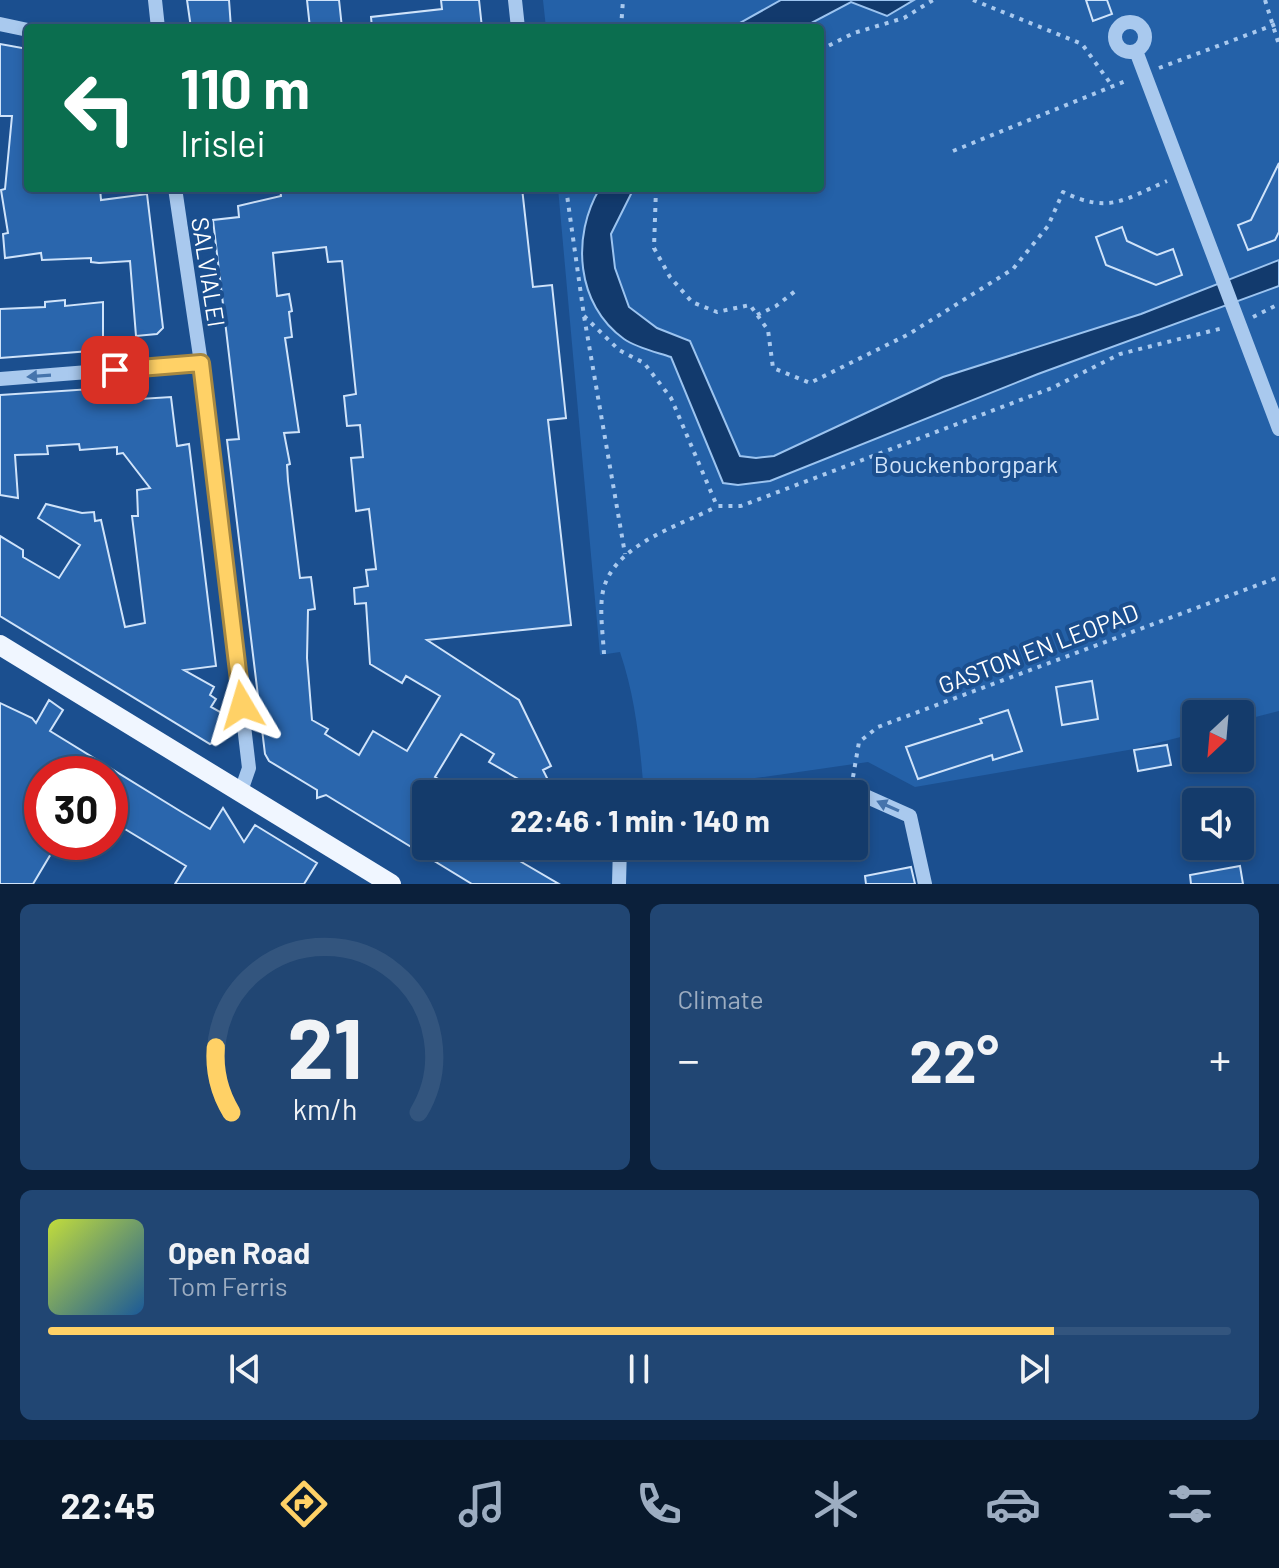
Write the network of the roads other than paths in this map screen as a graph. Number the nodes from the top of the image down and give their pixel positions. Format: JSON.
{"nodes":[{"id":1,"x":155,"y":0,"type":"edge"},
{"id":2,"x":515,"y":0,"type":"edge"},
{"id":3,"x":0,"y":24,"type":"edge"},
{"id":4,"x":158,"y":24,"type":"edge"},
{"id":5,"x":518,"y":24,"type":"edge"},
{"id":6,"x":24,"y":29,"type":"edge"},
{"id":7,"x":1136,"y":51,"type":"dead end"},
{"id":8,"x":176,"y":192,"type":"edge"},
{"id":9,"x":201,"y":363,"type":"junction"},
{"id":10,"x":0,"y":379,"type":"edge"},
{"id":11,"x":1279,"y":429,"type":"edge"},
{"id":12,"x":0,"y":645,"type":"edge"},
{"id":13,"x":241,"y":791,"type":"junction"},
{"id":14,"x":868,"y":797,"type":"edge"},
{"id":15,"x":620,"y":860,"type":"edge"},
{"id":16,"x":391,"y":884,"type":"edge"},
{"id":17,"x":619,"y":884,"type":"edge"},
{"id":18,"x":925,"y":884,"type":"edge"}],
"edges":[{"from":1,"to":4,"type":"street"},
{"from":2,"to":5,"type":"street"},
{"from":3,"to":6,"type":"street"},
{"from":7,"to":11,"type":"street"},
{"from":8,"to":9,"type":"street","name":"SALVIALEI"},
{"from":9,"to":10,"type":"street","one_way":true},
{"from":9,"to":13,"type":"street","name":"SALVIALEI"},
{"from":12,"to":13,"type":"main road"},
{"from":13,"to":16,"type":"main road"},
{"from":18,"to":14,"type":"street","one_way":true},
{"from":15,"to":17,"type":"street"}]}
